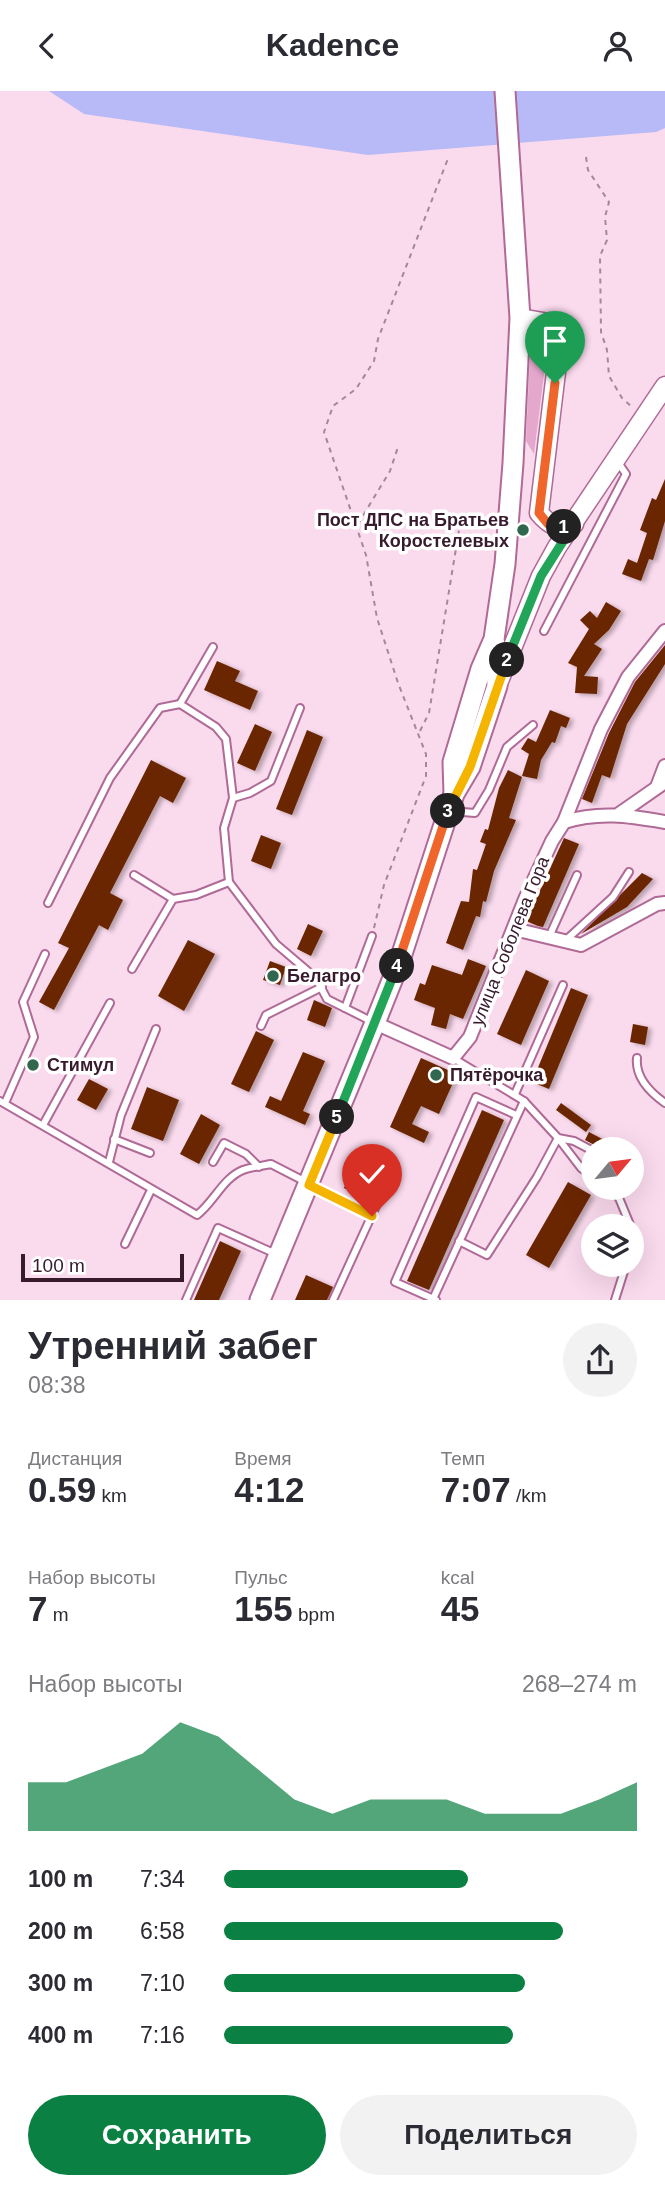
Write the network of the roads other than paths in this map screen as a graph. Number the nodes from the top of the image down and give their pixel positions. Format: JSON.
{"nodes":[{"id":1,"x":505,"y":91,"type":"edge"},
{"id":2,"x":520,"y":318,"type":"junction"},
{"id":3,"x":665,"y":386,"type":"edge"},
{"id":4,"x":616,"y":460,"type":"junction"},
{"id":5,"x":574,"y":524,"type":"junction"},
{"id":6,"x":544,"y":631,"type":"dead end"},
{"id":7,"x":665,"y":631,"type":"edge"},
{"id":8,"x":494,"y":639,"type":"junction"},
{"id":9,"x":213,"y":647,"type":"dead end"},
{"id":10,"x":497,"y":686,"type":"junction"},
{"id":11,"x":180,"y":704,"type":"junction"},
{"id":12,"x":300,"y":708,"type":"dead end"},
{"id":13,"x":533,"y":725,"type":"dead end"},
{"id":14,"x":665,"y":766,"type":"edge"},
{"id":15,"x":661,"y":784,"type":"edge"},
{"id":16,"x":233,"y":798,"type":"junction"},
{"id":17,"x":451,"y":803,"type":"junction"},
{"id":18,"x":620,"y":814,"type":"junction"},
{"id":19,"x":564,"y":822,"type":"junction"},
{"id":20,"x":665,"y":822,"type":"edge"},
{"id":21,"x":629,"y":872,"type":"dead end"},
{"id":22,"x":134,"y":875,"type":"dead end"},
{"id":23,"x":577,"y":876,"type":"dead end"},
{"id":24,"x":229,"y":881,"type":"junction"},
{"id":25,"x":173,"y":899,"type":"junction"},
{"id":26,"x":48,"y":903,"type":"dead end"},
{"id":27,"x":665,"y":903,"type":"edge"},
{"id":28,"x":514,"y":929,"type":"junction"},
{"id":29,"x":372,"y":936,"type":"road end"},
{"id":30,"x":549,"y":937,"type":"junction"},
{"id":31,"x":564,"y":941,"type":"junction"},
{"id":32,"x":45,"y":954,"type":"dead end"},
{"id":33,"x":132,"y":969,"type":"dead end"},
{"id":34,"x":563,"y":985,"type":"dead end"},
{"id":35,"x":322,"y":986,"type":"junction"},
{"id":36,"x":110,"y":1003,"type":"dead end"},
{"id":37,"x":345,"y":1008,"type":"junction"},
{"id":38,"x":375,"y":1023,"type":"junction"},
{"id":39,"x":261,"y":1026,"type":"dead end"},
{"id":40,"x":156,"y":1029,"type":"dead end"},
{"id":41,"x":453,"y":1058,"type":"junction"},
{"id":42,"x":637,"y":1058,"type":"dead end"},
{"id":43,"x":515,"y":1094,"type":"junction"},
{"id":44,"x":524,"y":1101,"type":"junction"},
{"id":45,"x":2,"y":1102,"type":"edge"},
{"id":46,"x":665,"y":1103,"type":"edge"},
{"id":47,"x":516,"y":1115,"type":"junction"},
{"id":48,"x":43,"y":1125,"type":"junction"},
{"id":49,"x":558,"y":1137,"type":"junction"},
{"id":50,"x":114,"y":1139,"type":"junction"},
{"id":51,"x":581,"y":1145,"type":"edge"},
{"id":52,"x":150,"y":1153,"type":"dead end"},
{"id":53,"x":109,"y":1162,"type":"junction"},
{"id":54,"x":213,"y":1162,"type":"dead end"},
{"id":55,"x":259,"y":1167,"type":"junction"},
{"id":56,"x":581,"y":1168,"type":"edge"},
{"id":57,"x":387,"y":1182,"type":"dead end"},
{"id":58,"x":309,"y":1185,"type":"junction"},
{"id":59,"x":151,"y":1190,"type":"junction"},
{"id":60,"x":372,"y":1216,"type":"junction"},
{"id":61,"x":459,"y":1241,"type":"junction"},
{"id":62,"x":125,"y":1244,"type":"dead end"},
{"id":63,"x":279,"y":1255,"type":"junction"},
{"id":64,"x":622,"y":1277,"type":"edge"},
{"id":65,"x":434,"y":1299,"type":"edge"},
{"id":66,"x":186,"y":1300,"type":"edge"},
{"id":67,"x":260,"y":1300,"type":"edge"},
{"id":68,"x":333,"y":1300,"type":"edge"},
{"id":69,"x":615,"y":1300,"type":"edge"}],
"edges":[{"from":1,"to":2,"type":"main road"},
{"from":2,"to":5,"type":"street"},
{"from":2,"to":8,"type":"main road"},
{"from":3,"to":4,"type":"street"},
{"from":4,"to":5,"type":"street"},
{"from":4,"to":6,"type":"lane"},
{"from":5,"to":10,"type":"street"},
{"from":7,"to":19,"type":"street","name":"улица Соболева Гора"},
{"from":8,"to":10,"type":"main road"},
{"from":8,"to":17,"type":"main road"},
{"from":9,"to":11,"type":"lane"},
{"from":10,"to":17,"type":"main road"},
{"from":11,"to":16,"type":"lane"},
{"from":11,"to":26,"type":"lane"},
{"from":12,"to":16,"type":"lane"},
{"from":13,"to":17,"type":"lane"},
{"from":14,"to":15,"type":"street"},
{"from":15,"to":18,"type":"street"},
{"from":16,"to":24,"type":"lane"},
{"from":17,"to":38,"type":"main road"},
{"from":18,"to":19,"type":"street"},
{"from":18,"to":20,"type":"street"},
{"from":19,"to":28,"type":"street","name":"улица Соболева Гора"},
{"from":21,"to":31,"type":"lane"},
{"from":22,"to":25,"type":"lane"},
{"from":23,"to":30,"type":"lane"},
{"from":24,"to":25,"type":"lane"},
{"from":24,"to":35,"type":"lane"},
{"from":25,"to":33,"type":"lane"},
{"from":27,"to":31,"type":"street"},
{"from":28,"to":30,"type":"street"},
{"from":28,"to":41,"type":"street","name":"улица Соболева Гора"},
{"from":29,"to":37,"type":"lane"},
{"from":30,"to":31,"type":"street"},
{"from":32,"to":45,"type":"lane"},
{"from":34,"to":43,"type":"lane"},
{"from":35,"to":37,"type":"lane"},
{"from":35,"to":39,"type":"lane"},
{"from":36,"to":48,"type":"lane"},
{"from":37,"to":38,"type":"lane"},
{"from":38,"to":41,"type":"street"},
{"from":38,"to":58,"type":"main road"},
{"from":40,"to":50,"type":"lane"},
{"from":41,"to":43,"type":"lane"},
{"from":42,"to":46,"type":"lane"},
{"from":43,"to":44,"type":"lane"},
{"from":44,"to":47,"type":"lane"},
{"from":44,"to":49,"type":"lane"},
{"from":45,"to":48,"type":"lane"},
{"from":47,"to":61,"type":"lane"},
{"from":47,"to":65,"type":"lane"},
{"from":48,"to":53,"type":"lane"},
{"from":49,"to":51,"type":"lane"},
{"from":49,"to":56,"type":"lane"},
{"from":49,"to":61,"type":"lane"},
{"from":50,"to":52,"type":"lane"},
{"from":50,"to":53,"type":"lane"},
{"from":53,"to":59,"type":"lane"},
{"from":54,"to":55,"type":"lane"},
{"from":55,"to":58,"type":"lane"},
{"from":55,"to":59,"type":"lane"},
{"from":57,"to":60,"type":"lane"},
{"from":58,"to":60,"type":"lane"},
{"from":58,"to":63,"type":"main road"},
{"from":59,"to":62,"type":"lane"},
{"from":60,"to":68,"type":"lane"},
{"from":61,"to":65,"type":"lane"},
{"from":63,"to":66,"type":"lane"},
{"from":63,"to":67,"type":"main road"},
{"from":64,"to":69,"type":"lane"}]}
